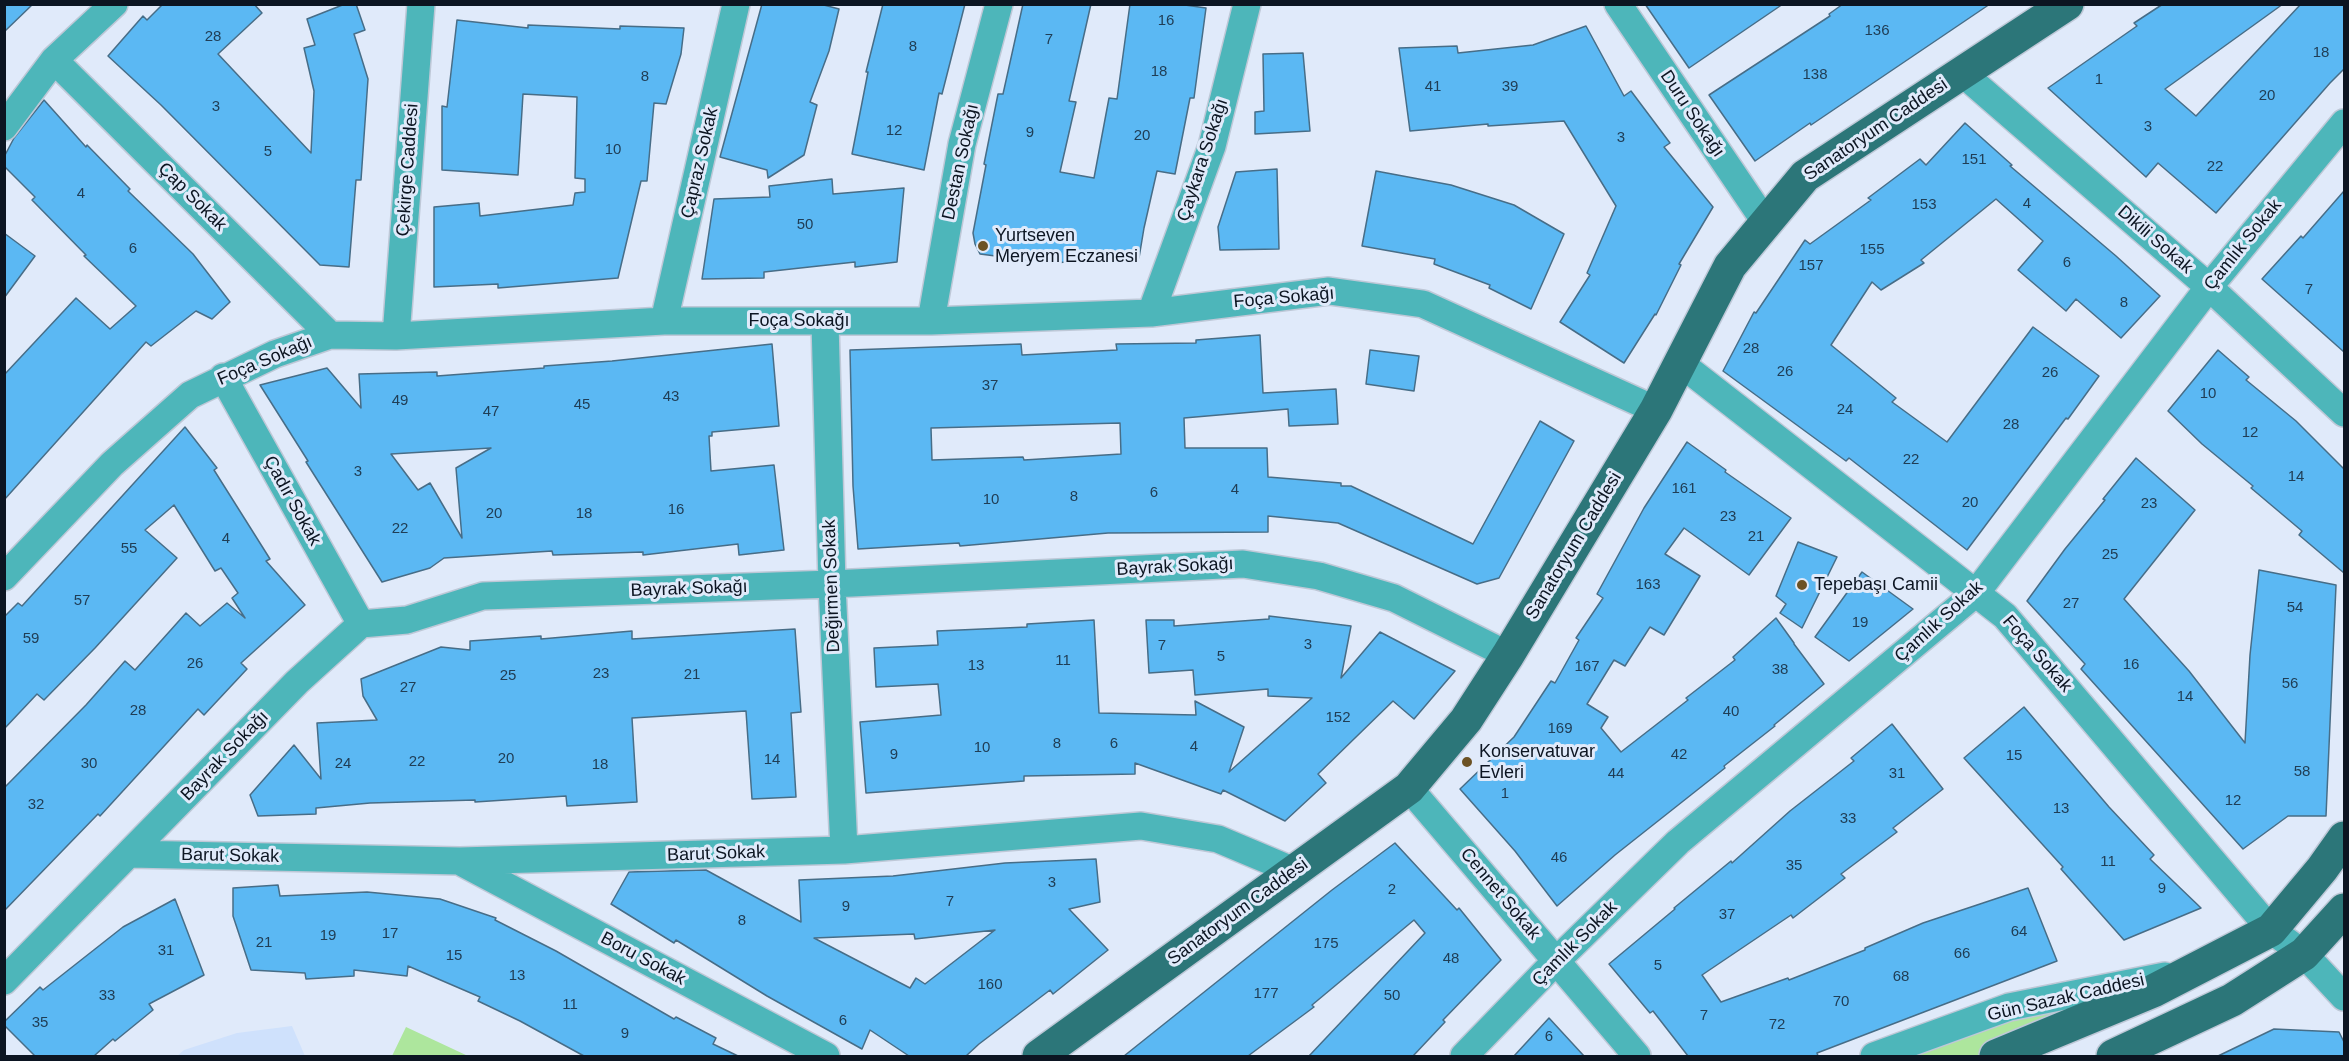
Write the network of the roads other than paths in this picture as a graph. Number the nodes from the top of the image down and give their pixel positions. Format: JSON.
{"nodes":[{"id":1,"x":114,"y":4,"type":"edge"},
{"id":2,"x":421,"y":4,"type":"edge"},
{"id":3,"x":736,"y":4,"type":"edge"},
{"id":4,"x":999,"y":4,"type":"edge"},
{"id":5,"x":1247,"y":4,"type":"edge"},
{"id":6,"x":1618,"y":4,"type":"edge"},
{"id":7,"x":2067,"y":4,"type":"edge"},
{"id":8,"x":54,"y":60,"type":"junction"},
{"id":9,"x":1961,"y":72,"type":"junction"},
{"id":10,"x":2344,"y":123,"type":"edge"},
{"id":11,"x":4,"y":127,"type":"edge"},
{"id":12,"x":1766,"y":223,"type":"junction"},
{"id":13,"x":2209,"y":287,"type":"junction"},
{"id":14,"x":1151,"y":313,"type":"junction"},
{"id":15,"x":664,"y":321,"type":"junction"},
{"id":16,"x":931,"y":321,"type":"junction"},
{"id":17,"x":825,"y":322,"type":"junction"},
{"id":18,"x":330,"y":335,"type":"junction"},
{"id":19,"x":396,"y":336,"type":"junction"},
{"id":20,"x":1680,"y":363,"type":"junction"},
{"id":21,"x":223,"y":377,"type":"junction"},
{"id":22,"x":1656,"y":410,"type":"junction"},
{"id":23,"x":2344,"y":412,"type":"edge"},
{"id":24,"x":4,"y":577,"type":"edge"},
{"id":25,"x":832,"y":584,"type":"junction"},
{"id":26,"x":1976,"y":593,"type":"junction"},
{"id":27,"x":361,"y":624,"type":"junction"},
{"id":28,"x":1508,"y":656,"type":"junction"},
{"id":29,"x":1408,"y":788,"type":"junction"},
{"id":30,"x":2344,"y":838,"type":"edge"},
{"id":31,"x":844,"y":850,"type":"junction"},
{"id":32,"x":130,"y":854,"type":"junction"},
{"id":33,"x":460,"y":861,"type":"junction"},
{"id":34,"x":1294,"y":871,"type":"junction"},
{"id":35,"x":2344,"y":910,"type":"edge"},
{"id":36,"x":2271,"y":930,"type":"junction"},
{"id":37,"x":2304,"y":954,"type":"junction"},
{"id":38,"x":1556,"y":961,"type":"junction"},
{"id":39,"x":2192,"y":970,"type":"junction"},
{"id":40,"x":4,"y":981,"type":"edge"},
{"id":41,"x":2344,"y":997,"type":"edge"},
{"id":42,"x":826,"y":1056,"type":"edge"},
{"id":43,"x":1039,"y":1056,"type":"edge"},
{"id":44,"x":1464,"y":1056,"type":"edge"},
{"id":45,"x":1637,"y":1056,"type":"edge"},
{"id":46,"x":1874,"y":1056,"type":"edge"},
{"id":47,"x":1996,"y":1056,"type":"edge"},
{"id":48,"x":2113,"y":1056,"type":"edge"}],
"edges":[{"from":1,"to":8,"type":"street"},
{"from":2,"to":19,"type":"street","name":"Çekirge Caddesi"},
{"from":3,"to":15,"type":"street","name":"Çapraz Sokak"},
{"from":4,"to":16,"type":"street","name":"Destan Sokağı"},
{"from":5,"to":14,"type":"street","name":"Çaykara Sokağı"},
{"from":6,"to":12,"type":"street","name":"Duru Sokağı"},
{"from":7,"to":9,"type":"main road","name":"Sanatoryum Caddesi"},
{"from":8,"to":11,"type":"street"},
{"from":8,"to":18,"type":"street","name":"Çap Sokak"},
{"from":9,"to":12,"type":"main road","name":"Sanatoryum Caddesi"},
{"from":9,"to":13,"type":"street","name":"Dikili Sokak"},
{"from":10,"to":13,"type":"street","name":"Çamlık Sokak"},
{"from":12,"to":20,"type":"main road","name":"Sanatoryum Caddesi"},
{"from":13,"to":23,"type":"street","name":"Dikili Sokak"},
{"from":13,"to":26,"type":"street","name":"Çamlık Sokak"},
{"from":14,"to":16,"type":"street","name":"Foça Sokağı"},
{"from":14,"to":22,"type":"street","name":"Foça Sokağı"},
{"from":15,"to":17,"type":"street","name":"Foça Sokağı"},
{"from":15,"to":19,"type":"street","name":"Foça Sokağı"},
{"from":16,"to":17,"type":"street","name":"Foça Sokağı"},
{"from":17,"to":25,"type":"street","name":"Değirmen Sokak"},
{"from":18,"to":19,"type":"street","name":"Foça Sokağı"},
{"from":18,"to":21,"type":"street","name":"Foça Sokağı"},
{"from":20,"to":22,"type":"main road","name":"Sanatoryum Caddesi"},
{"from":20,"to":26,"type":"street","name":"Foça Sokak"},
{"from":21,"to":24,"type":"street","name":"Foça Sokağı"},
{"from":21,"to":27,"type":"street","name":"Çadır Sokak"},
{"from":22,"to":28,"type":"main road","name":"Sanatoryum Caddesi"},
{"from":25,"to":27,"type":"street","name":"Bayrak Sokağı"},
{"from":25,"to":28,"type":"street","name":"Bayrak Sokağı"},
{"from":25,"to":31,"type":"street","name":"Değirmen Sokak"},
{"from":26,"to":36,"type":"street","name":"Foça Sokak"},
{"from":26,"to":38,"type":"street","name":"Çamlık Sokak"},
{"from":27,"to":32,"type":"street","name":"Bayrak Sokağı"},
{"from":28,"to":29,"type":"main road","name":"Sanatoryum Caddesi"},
{"from":29,"to":34,"type":"main road","name":"Sanatoryum Caddesi"},
{"from":29,"to":38,"type":"street","name":"Cennet Sokak"},
{"from":30,"to":36,"type":"main road","name":"Gün Sazak Caddesi"},
{"from":31,"to":33,"type":"street","name":"Barut Sokak"},
{"from":31,"to":34,"type":"street","name":"Barut Sokak"},
{"from":32,"to":33,"type":"street","name":"Barut Sokak"},
{"from":32,"to":40,"type":"street","name":"Bayrak Sokağı"},
{"from":33,"to":42,"type":"street","name":"Boru Sokak"},
{"from":34,"to":43,"type":"main road","name":"Sanatoryum Caddesi"},
{"from":35,"to":37,"type":"main road"},
{"from":36,"to":37,"type":"street","name":"Foça Sokak"},
{"from":36,"to":39,"type":"main road","name":"Gün Sazak Caddesi"},
{"from":37,"to":41,"type":"street","name":"Foça Sokak"},
{"from":37,"to":48,"type":"main road"},
{"from":38,"to":44,"type":"street","name":"Çamlık Sokak"},
{"from":38,"to":45,"type":"street","name":"Cennet Sokak"},
{"from":39,"to":46,"type":"street","name":"Gün Sazak Caddesi"},
{"from":39,"to":47,"type":"main road","name":"Gün Sazak Caddesi"}]}
